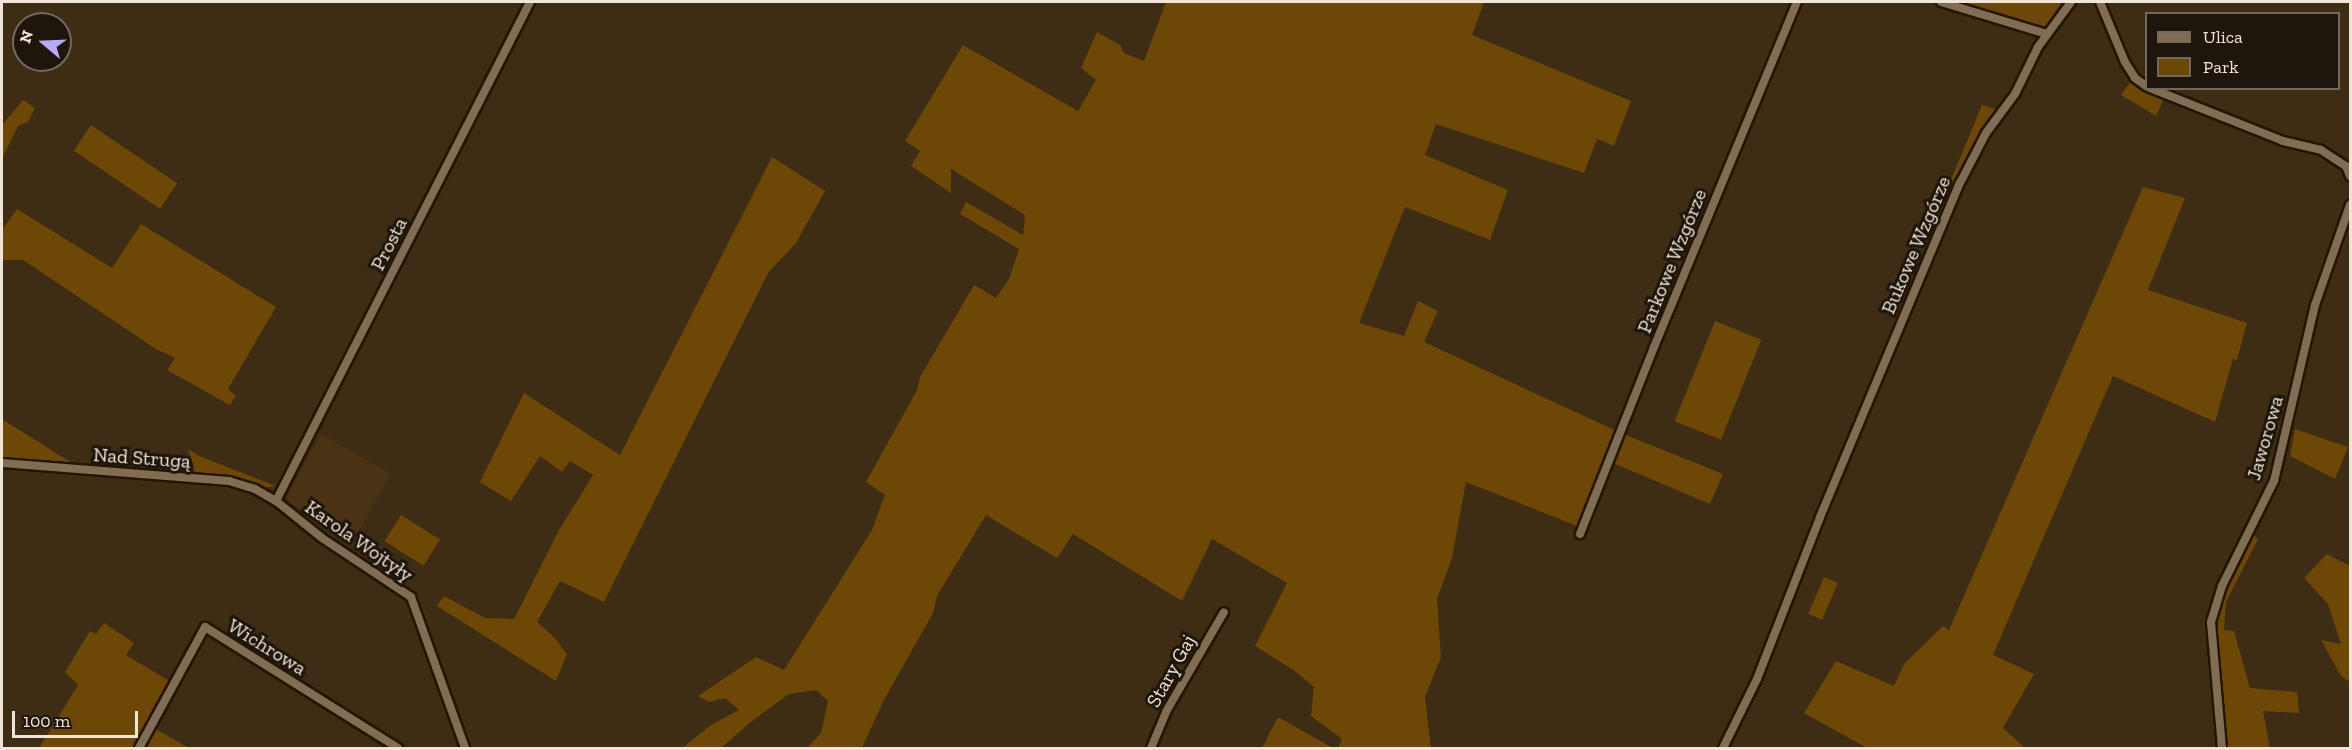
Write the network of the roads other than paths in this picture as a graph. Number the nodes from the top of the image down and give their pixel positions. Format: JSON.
{"nodes":[{"id":1,"x":530,"y":2,"type":"edge"},
{"id":2,"x":1797,"y":2,"type":"edge"},
{"id":3,"x":1941,"y":2,"type":"edge"},
{"id":4,"x":2071,"y":2,"type":"edge"},
{"id":5,"x":2100,"y":2,"type":"edge"},
{"id":6,"x":2047,"y":34,"type":"junction"},
{"id":7,"x":2145,"y":85,"type":"edge"},
{"id":8,"x":2156,"y":90,"type":"edge"},
{"id":9,"x":2348,"y":166,"type":"edge"},
{"id":10,"x":2350,"y":176,"type":"edge"},
{"id":11,"x":2350,"y":205,"type":"edge"},
{"id":12,"x":2,"y":463,"type":"edge"},
{"id":13,"x":276,"y":501,"type":"junction"},
{"id":14,"x":1580,"y":534,"type":"dead end"},
{"id":15,"x":1224,"y":612,"type":"dead end"},
{"id":16,"x":139,"y":748,"type":"edge"},
{"id":17,"x":398,"y":748,"type":"edge"},
{"id":18,"x":465,"y":748,"type":"edge"},
{"id":19,"x":1151,"y":748,"type":"edge"},
{"id":20,"x":1723,"y":748,"type":"edge"},
{"id":21,"x":2222,"y":748,"type":"edge"}],
"edges":[{"from":1,"to":13,"type":"street","name":"Prosta"},
{"from":2,"to":14,"type":"street","name":"Parkowe Wzgórze"},
{"from":3,"to":6,"type":"street"},
{"from":4,"to":6,"type":"street","name":"Bukowe Wzgórze"},
{"from":5,"to":7,"type":"street"},
{"from":6,"to":20,"type":"street","name":"Bukowe Wzgórze"},
{"from":8,"to":9,"type":"street"},
{"from":9,"to":10,"type":"street"},
{"from":11,"to":21,"type":"street","name":"Jaworowa"},
{"from":12,"to":13,"type":"street","name":"Nad Strugą"},
{"from":13,"to":18,"type":"street","name":"Karola Wojtyły"},
{"from":15,"to":19,"type":"street","name":"Stary Gaj"},
{"from":16,"to":17,"type":"street","name":"Wichrowa"}]}
